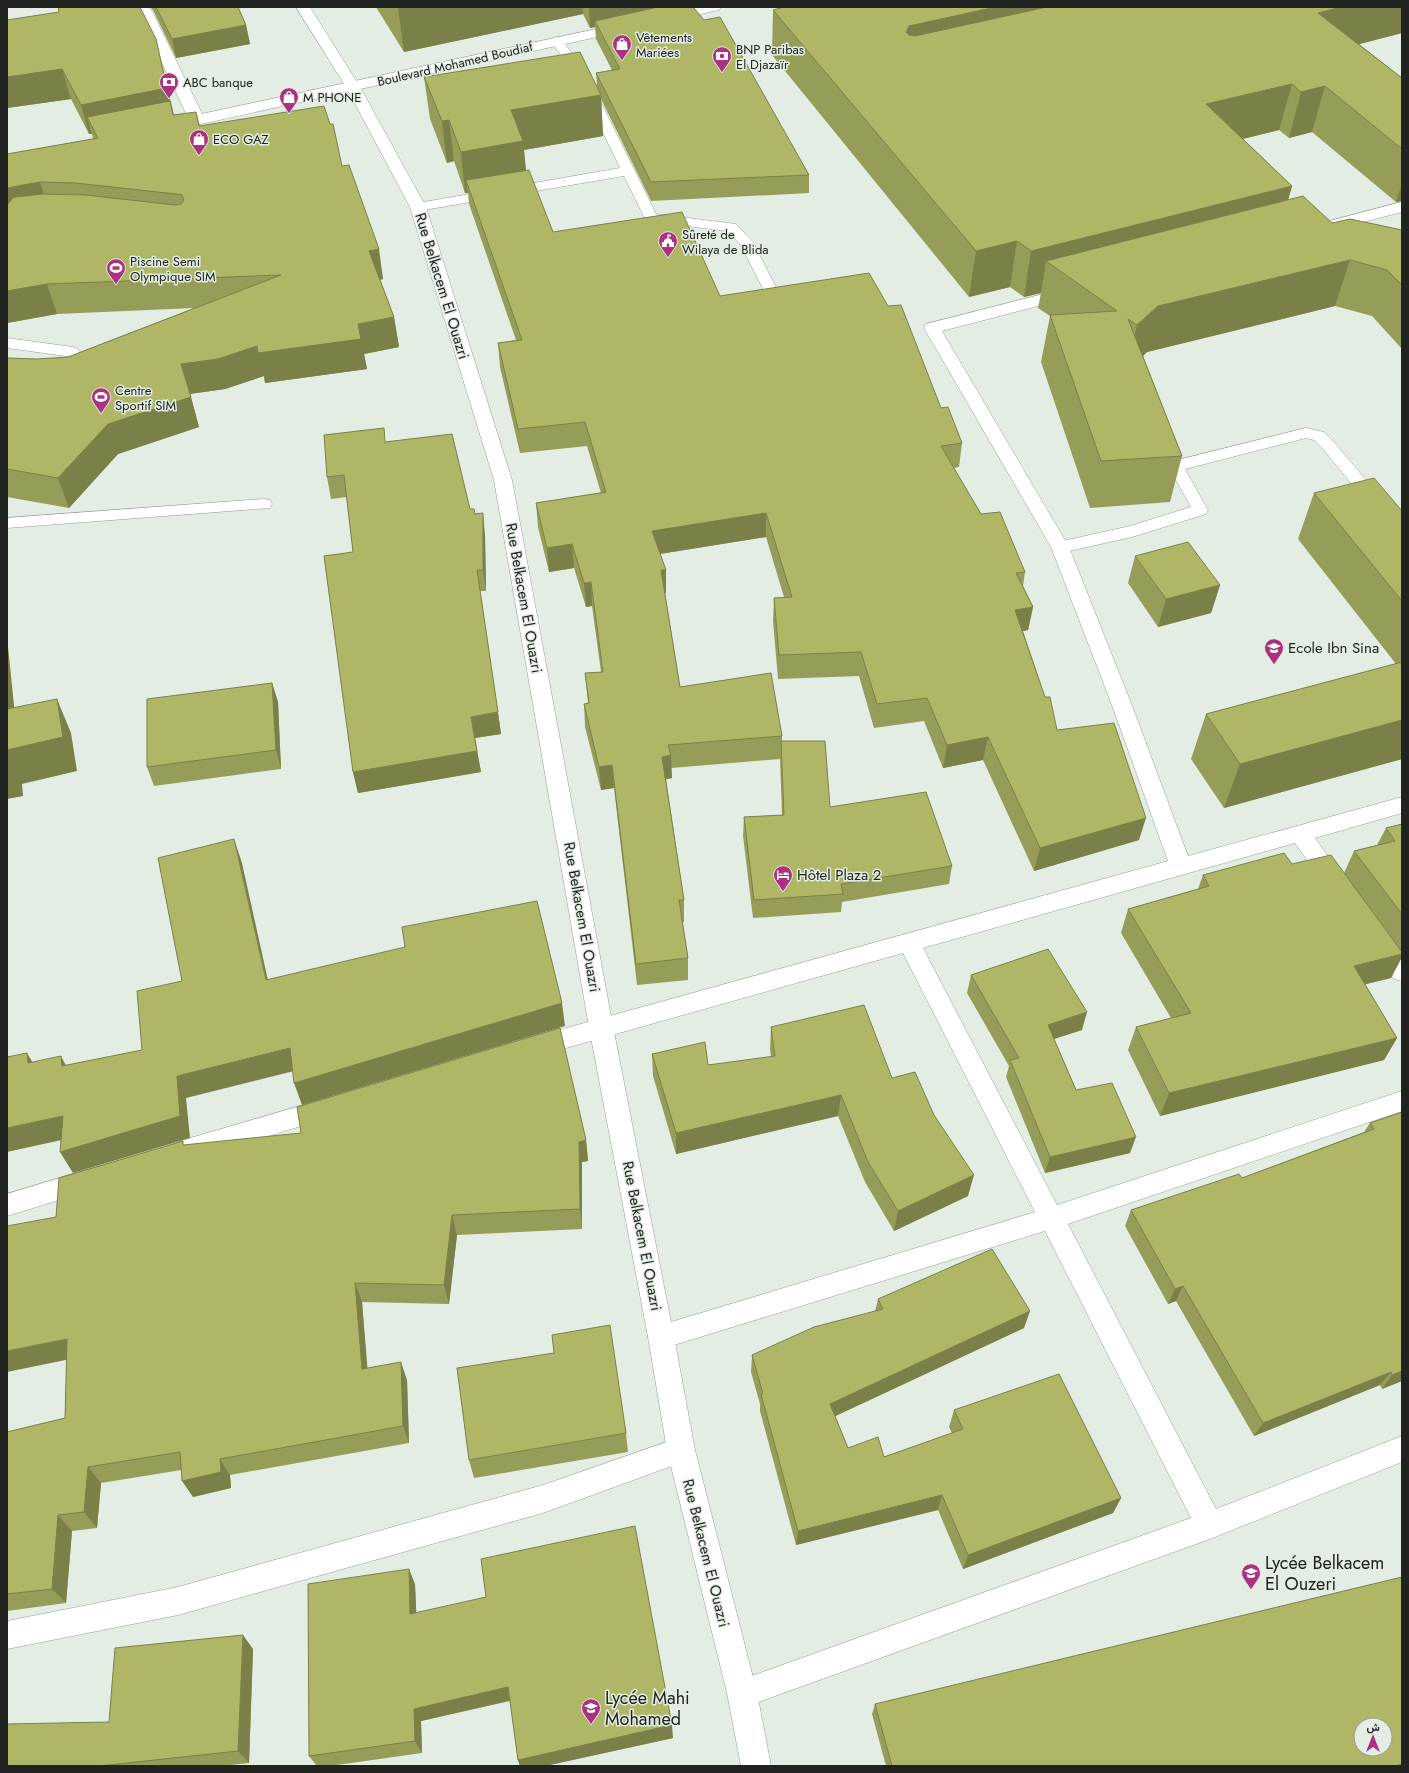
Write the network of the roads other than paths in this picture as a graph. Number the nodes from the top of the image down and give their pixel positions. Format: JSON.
{"nodes":[{"id":1,"x":137,"y":7,"type":"edge"},
{"id":2,"x":303,"y":7,"type":"edge"},
{"id":3,"x":714,"y":7,"type":"edge"},
{"id":4,"x":655,"y":20,"type":"edge"},
{"id":5,"x":640,"y":23,"type":"edge"},
{"id":6,"x":557,"y":41,"type":"junction"},
{"id":7,"x":353,"y":86,"type":"junction"},
{"id":8,"x":196,"y":120,"type":"junction"},
{"id":9,"x":159,"y":128,"type":"edge"},
{"id":10,"x":628,"y":171,"type":"junction"},
{"id":11,"x":418,"y":207,"type":"junction"},
{"id":12,"x":1402,"y":207,"type":"edge"},
{"id":13,"x":1312,"y":230,"type":"edge"},
{"id":14,"x":1087,"y":288,"type":"edge"},
{"id":15,"x":778,"y":306,"type":"edge"},
{"id":16,"x":7,"y":343,"type":"edge"},
{"id":17,"x":73,"y":352,"type":"dead end"},
{"id":18,"x":264,"y":504,"type":"dead end"},
{"id":19,"x":7,"y":523,"type":"edge"},
{"id":20,"x":1402,"y":534,"type":"edge"},
{"id":21,"x":1060,"y":547,"type":"junction"},
{"id":22,"x":1402,"y":805,"type":"edge"},
{"id":23,"x":1299,"y":833,"type":"junction"},
{"id":24,"x":1182,"y":866,"type":"junction"},
{"id":25,"x":1346,"y":897,"type":"edge"},
{"id":26,"x":1369,"y":928,"type":"edge"},
{"id":27,"x":909,"y":943,"type":"junction"},
{"id":28,"x":1402,"y":972,"type":"edge"},
{"id":29,"x":601,"y":1027,"type":"junction"},
{"id":30,"x":510,"y":1054,"type":"edge"},
{"id":31,"x":351,"y":1101,"type":"edge"},
{"id":32,"x":1402,"y":1101,"type":"edge"},
{"id":33,"x":164,"y":1158,"type":"edge"},
{"id":34,"x":104,"y":1176,"type":"edge"},
{"id":35,"x":7,"y":1205,"type":"edge"},
{"id":36,"x":1052,"y":1218,"type":"junction"},
{"id":37,"x":661,"y":1337,"type":"junction"},
{"id":38,"x":1402,"y":1449,"type":"edge"},
{"id":39,"x":681,"y":1450,"type":"junction"},
{"id":40,"x":1210,"y":1525,"type":"junction"},
{"id":41,"x":7,"y":1635,"type":"edge"},
{"id":42,"x":742,"y":1693,"type":"junction"},
{"id":43,"x":756,"y":1766,"type":"edge"}],
"edges":[{"from":1,"to":8,"type":"street"},
{"from":2,"to":7,"type":"street","name":"Rue Belkacem El Ouazri"},
{"from":3,"to":4,"type":"street"},
{"from":5,"to":6,"type":"street","name":"Boulevard Mohamed Boudiaf"},
{"from":6,"to":7,"type":"street","name":"Boulevard Mohamed Boudiaf"},
{"from":6,"to":10,"type":"lane"},
{"from":7,"to":8,"type":"street","name":"Boulevard Mohamed Boudiaf"},
{"from":7,"to":11,"type":"street","name":"Rue Belkacem El Ouazri"},
{"from":8,"to":9,"type":"street","name":"Boulevard Mohamed Boudiaf"},
{"from":10,"to":11,"type":"lane"},
{"from":10,"to":15,"type":"lane"},
{"from":11,"to":29,"type":"street","name":"Rue Belkacem El Ouazri"},
{"from":12,"to":13,"type":"street"},
{"from":14,"to":21,"type":"street"},
{"from":16,"to":17,"type":"lane"},
{"from":18,"to":19,"type":"lane"},
{"from":20,"to":21,"type":"lane"},
{"from":21,"to":24,"type":"street"},
{"from":22,"to":23,"type":"street"},
{"from":23,"to":24,"type":"street"},
{"from":23,"to":25,"type":"street"},
{"from":24,"to":27,"type":"street"},
{"from":26,"to":28,"type":"street"},
{"from":27,"to":29,"type":"street"},
{"from":27,"to":36,"type":"street"},
{"from":29,"to":30,"type":"street"},
{"from":29,"to":37,"type":"street","name":"Rue Belkacem El Ouazri"},
{"from":31,"to":33,"type":"street"},
{"from":32,"to":36,"type":"street"},
{"from":34,"to":35,"type":"street"},
{"from":36,"to":37,"type":"street"},
{"from":36,"to":40,"type":"street"},
{"from":37,"to":39,"type":"street","name":"Rue Belkacem El Ouazri"},
{"from":38,"to":40,"type":"street"},
{"from":39,"to":41,"type":"street"},
{"from":39,"to":42,"type":"street","name":"Rue Belkacem El Ouazri"},
{"from":40,"to":42,"type":"street"},
{"from":42,"to":43,"type":"street","name":"Rue Belkacem El Ouazri"}]}
